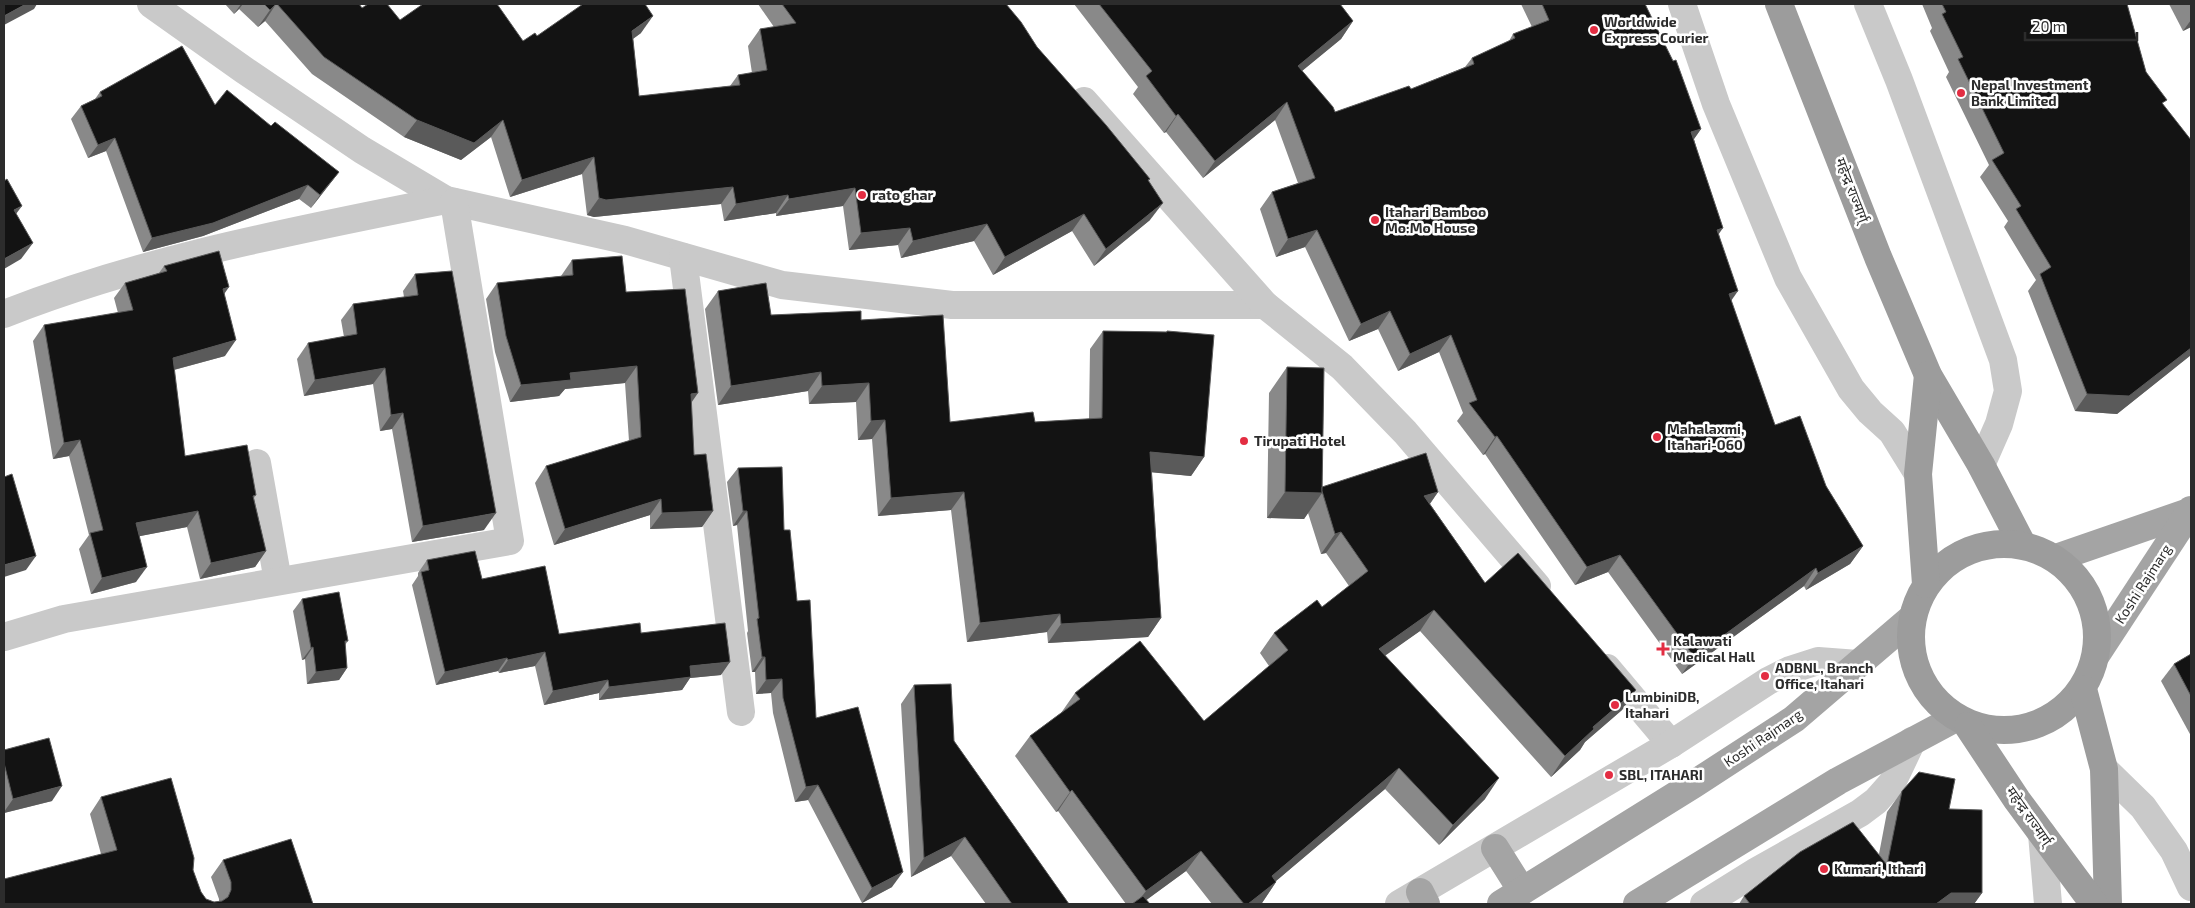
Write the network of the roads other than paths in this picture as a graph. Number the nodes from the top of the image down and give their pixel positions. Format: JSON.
{"nodes":[{"id":1,"x":152,"y":4,"type":"edge"},
{"id":2,"x":1682,"y":4,"type":"edge"},
{"id":3,"x":1779,"y":4,"type":"edge"},
{"id":4,"x":1868,"y":4,"type":"edge"},
{"id":5,"x":1068,"y":82,"type":"edge"},
{"id":6,"x":450,"y":201,"type":"junction"},
{"id":7,"x":683,"y":257,"type":"junction"},
{"id":8,"x":1265,"y":305,"type":"junction"},
{"id":9,"x":4,"y":314,"type":"edge"},
{"id":10,"x":1928,"y":376,"type":"junction"},
{"id":11,"x":258,"y":463,"type":"dead end"},
{"id":12,"x":1981,"y":465,"type":"junction"},
{"id":13,"x":1918,"y":474,"type":"junction"},
{"id":14,"x":2190,"y":511,"type":"edge"},
{"id":15,"x":2022,"y":544,"type":"junction"},
{"id":16,"x":2056,"y":558,"type":"junction"},
{"id":17,"x":278,"y":581,"type":"junction"},
{"id":18,"x":1926,"y":584,"type":"junction"},
{"id":19,"x":1555,"y":607,"type":"edge"},
{"id":20,"x":1912,"y":618,"type":"junction"},
{"id":21,"x":4,"y":637,"type":"edge"},
{"id":22,"x":1594,"y":653,"type":"edge"},
{"id":23,"x":2096,"y":655,"type":"junction"},
{"id":24,"x":1858,"y":664,"type":"junction"},
{"id":25,"x":2083,"y":689,"type":"junction"},
{"id":26,"x":741,"y":712,"type":"dead end"},
{"id":27,"x":1961,"y":722,"type":"junction"},
{"id":28,"x":1912,"y":741,"type":"junction"},
{"id":29,"x":1671,"y":744,"type":"junction"},
{"id":30,"x":2104,"y":769,"type":"junction"},
{"id":31,"x":2042,"y":834,"type":"junction"},
{"id":32,"x":1495,"y":848,"type":"junction"},
{"id":33,"x":2191,"y":887,"type":"edge"},
{"id":34,"x":1511,"y":898,"type":"edge"},
{"id":35,"x":1415,"y":900,"type":"edge"},
{"id":36,"x":1637,"y":904,"type":"edge"},
{"id":37,"x":1704,"y":904,"type":"edge"},
{"id":38,"x":2048,"y":904,"type":"edge"},
{"id":39,"x":2094,"y":904,"type":"edge"},
{"id":40,"x":2108,"y":904,"type":"edge"}],
"edges":[{"from":1,"to":6,"type":"street"},
{"from":2,"to":13,"type":"street"},
{"from":3,"to":10,"type":"highway","name":"महेन्द्र राज्मार्ग्"},
{"from":4,"to":12,"type":"street"},
{"from":5,"to":8,"type":"street"},
{"from":6,"to":7,"type":"street"},
{"from":6,"to":9,"type":"street"},
{"from":6,"to":17,"type":"street"},
{"from":7,"to":8,"type":"street"},
{"from":7,"to":26,"type":"street"},
{"from":8,"to":19,"type":"street"},
{"from":10,"to":12,"type":"highway","name":"महेन्द्र राज्मार्ग्"},
{"from":10,"to":13,"type":"highway","name":"महेन्द्र राज्मार्ग्"},
{"from":11,"to":17,"type":"street"},
{"from":12,"to":15,"type":"highway","name":"महेन्द्र राज्मार्ग्"},
{"from":13,"to":18,"type":"highway","name":"महेन्द्र राज्मार्ग्"},
{"from":14,"to":16,"type":"main road","name":"Koshi Rajmarg"},
{"from":14,"to":23,"type":"main road","name":"Koshi Rajmarg"},
{"from":15,"to":16,"type":"highway"},
{"from":15,"to":18,"type":"highway"},
{"from":16,"to":23,"type":"highway"},
{"from":17,"to":21,"type":"street"},
{"from":18,"to":20,"type":"highway"},
{"from":20,"to":24,"type":"main road","name":"Koshi Rajmarg"},
{"from":20,"to":27,"type":"highway","name":"महेन्द्र राज्मार्ग्"},
{"from":22,"to":29,"type":"street"},
{"from":23,"to":25,"type":"highway"},
{"from":24,"to":29,"type":"street"},
{"from":24,"to":34,"type":"main road","name":"Koshi Rajmarg"},
{"from":25,"to":27,"type":"highway"},
{"from":25,"to":30,"type":"highway"},
{"from":27,"to":28,"type":"main road"},
{"from":27,"to":31,"type":"highway","name":"महेन्द्र राज्मार्ग्"},
{"from":28,"to":36,"type":"main road"},
{"from":28,"to":37,"type":"street"},
{"from":29,"to":32,"type":"street"},
{"from":30,"to":33,"type":"street"},
{"from":30,"to":40,"type":"highway"},
{"from":31,"to":38,"type":"street"},
{"from":31,"to":39,"type":"highway","name":"महेन्द्र राज्मार्ग्"},
{"from":32,"to":34,"type":"main road"},
{"from":32,"to":35,"type":"street"}]}
